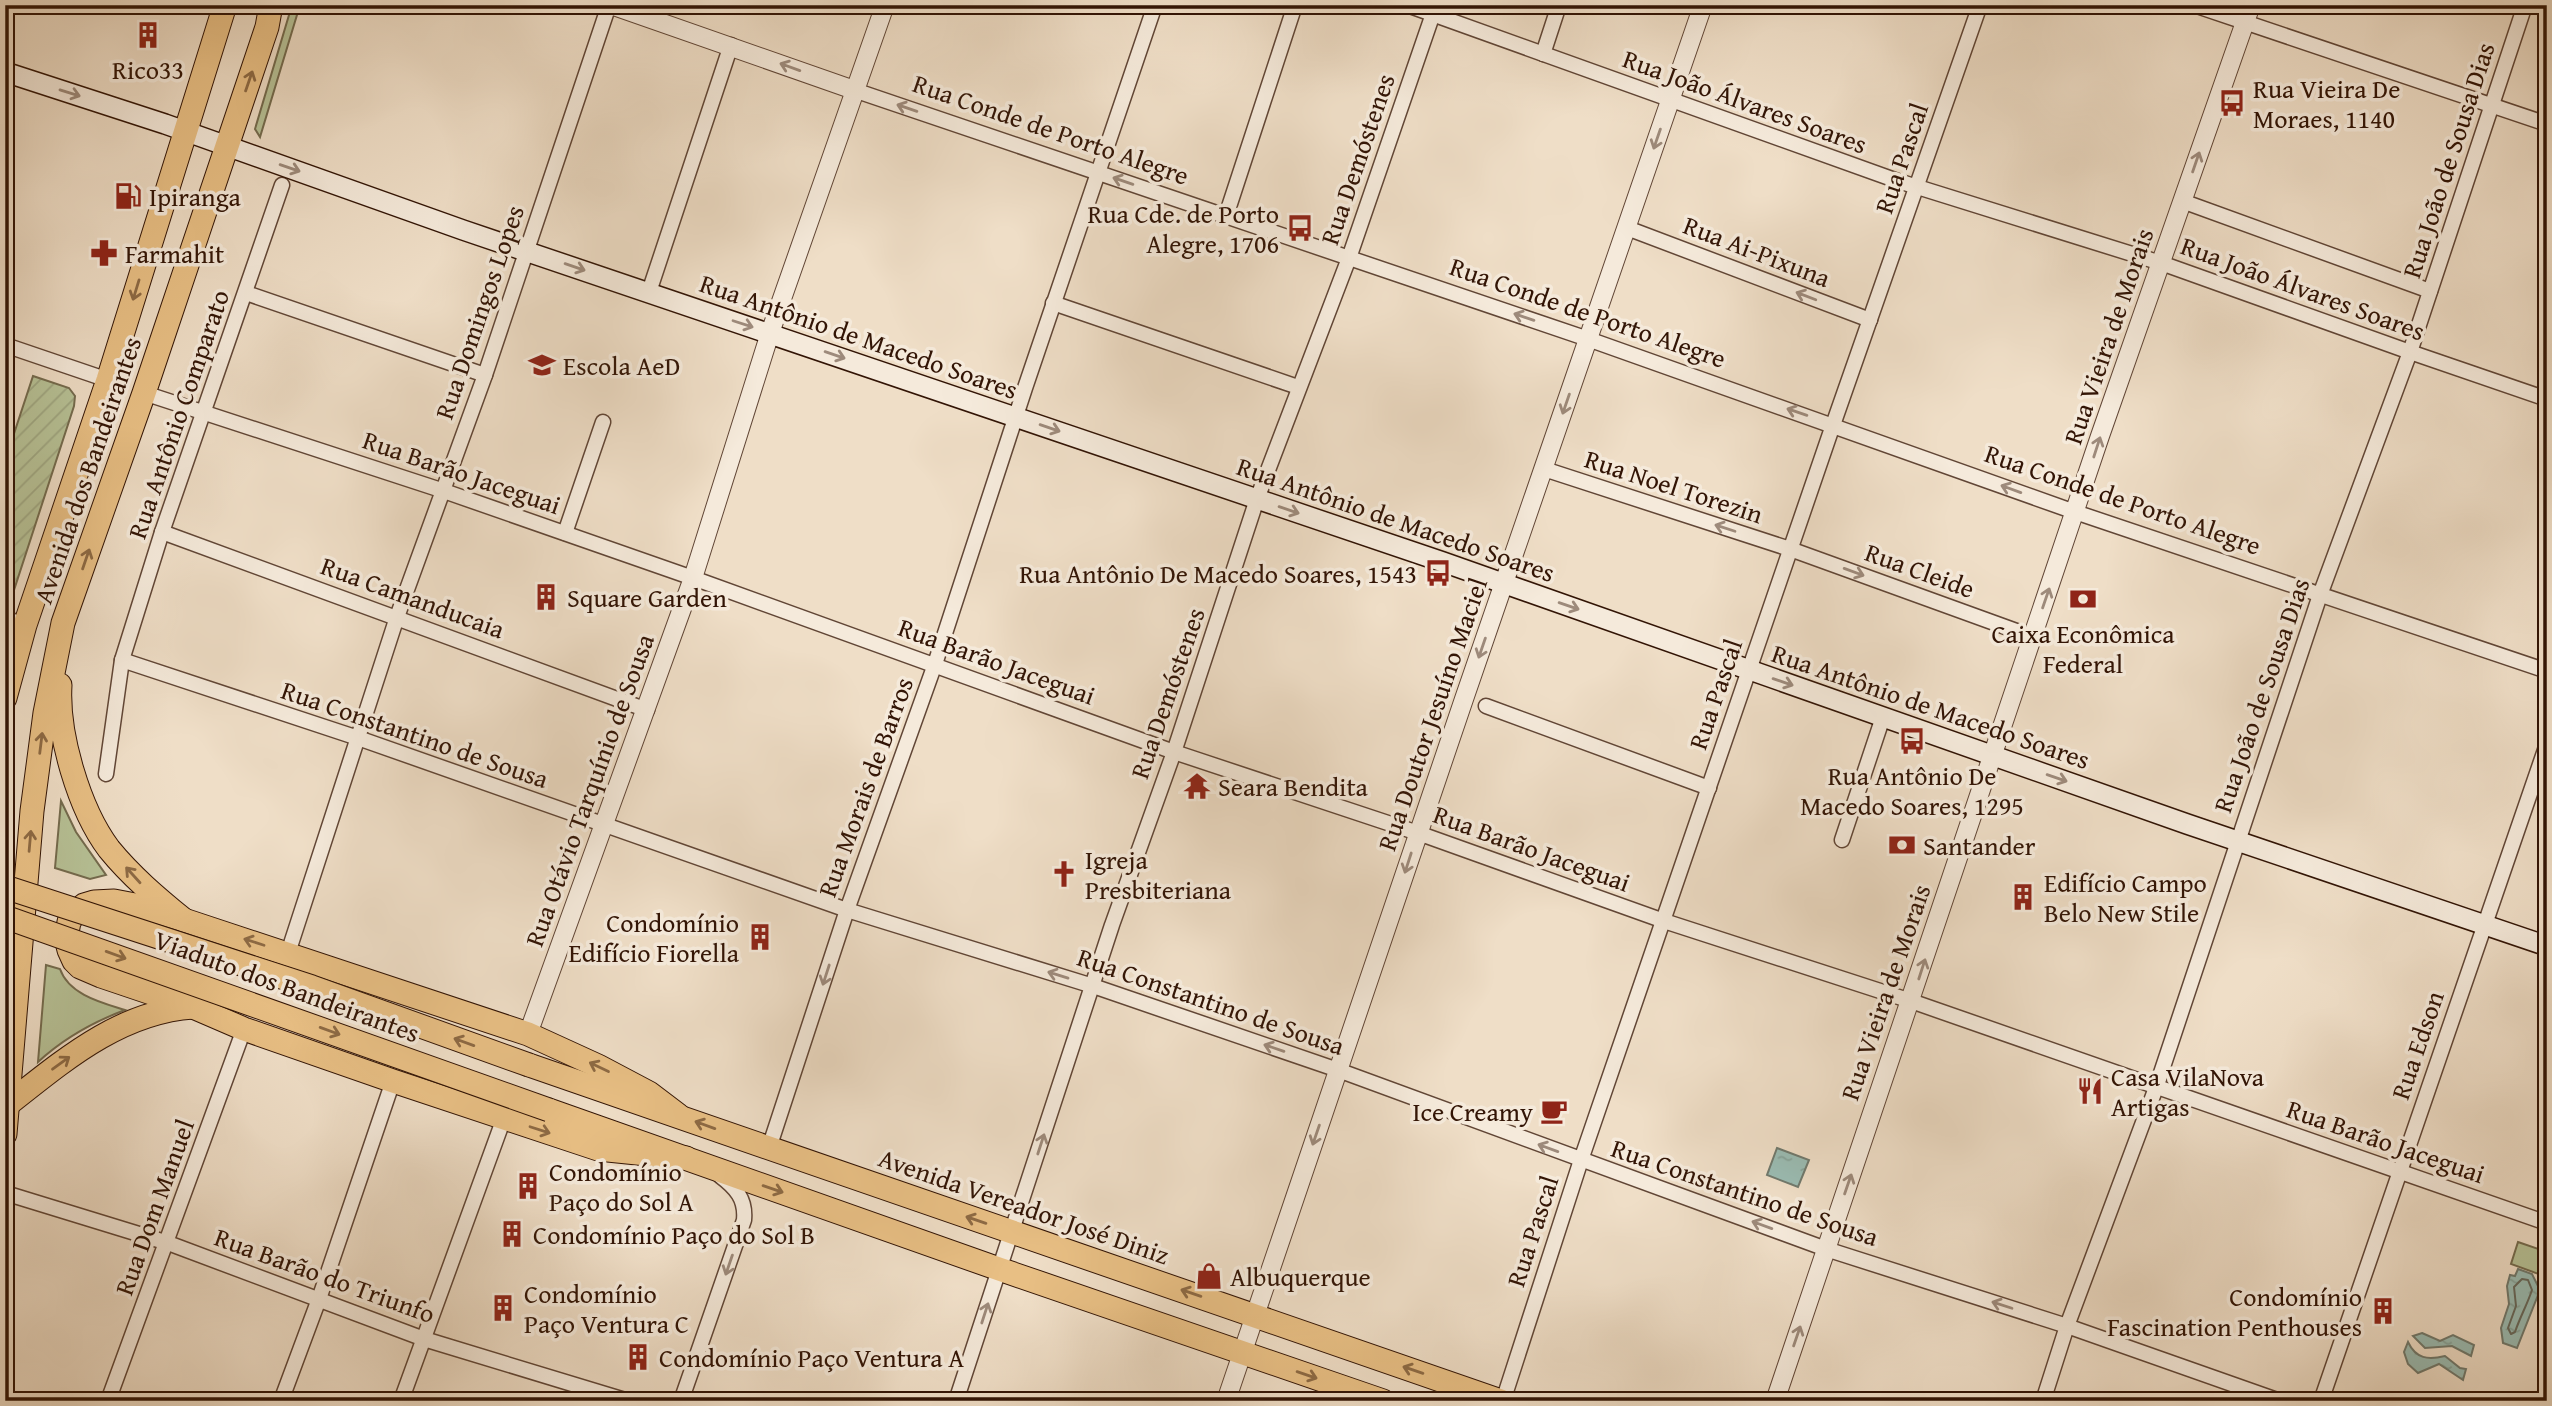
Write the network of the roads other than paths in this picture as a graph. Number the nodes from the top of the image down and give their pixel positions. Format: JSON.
{"nodes":[{"id":1,"x":225,"y":5,"type":"edge"},
{"id":2,"x":271,"y":5,"type":"edge"},
{"id":3,"x":610,"y":5,"type":"edge"},
{"id":4,"x":884,"y":5,"type":"edge"},
{"id":5,"x":1155,"y":5,"type":"edge"},
{"id":6,"x":1296,"y":5,"type":"edge"},
{"id":7,"x":1407,"y":5,"type":"edge"},
{"id":8,"x":1559,"y":5,"type":"edge"},
{"id":9,"x":1703,"y":5,"type":"edge"},
{"id":10,"x":1980,"y":5,"type":"edge"},
{"id":11,"x":2194,"y":5,"type":"edge"},
{"id":12,"x":2525,"y":5,"type":"edge"},
{"id":13,"x":1435,"y":10,"type":"edge"},
{"id":14,"x":2248,"y":14,"type":"edge"},
{"id":15,"x":731,"y":45,"type":"junction"},
{"id":16,"x":1543,"y":54,"type":"junction"},
{"id":17,"x":5,"y":72,"type":"edge"},
{"id":18,"x":854,"y":90,"type":"junction"},
{"id":19,"x":1671,"y":100,"type":"junction"},
{"id":20,"x":2492,"y":105,"type":"junction"},
{"id":21,"x":2547,"y":124,"type":"edge"},
{"id":22,"x":185,"y":131,"type":"junction"},
{"id":23,"x":226,"y":146,"type":"junction"},
{"id":24,"x":1098,"y":172,"type":"junction"},
{"id":25,"x":282,"y":185,"type":"dead end"},
{"id":26,"x":1917,"y":187,"type":"junction"},
{"id":27,"x":2182,"y":201,"type":"junction"},
{"id":28,"x":1226,"y":216,"type":"junction"},
{"id":29,"x":1627,"y":228,"type":"junction"},
{"id":30,"x":527,"y":251,"type":"junction"},
{"id":31,"x":1349,"y":258,"type":"junction"},
{"id":32,"x":2161,"y":263,"type":"junction"},
{"id":33,"x":2430,"y":291,"type":"junction"},
{"id":34,"x":246,"y":292,"type":"junction"},
{"id":35,"x":649,"y":292,"type":"junction"},
{"id":36,"x":1053,"y":303,"type":"junction"},
{"id":37,"x":1870,"y":320,"type":"junction"},
{"id":38,"x":770,"y":332,"type":"junction"},
{"id":39,"x":1588,"y":340,"type":"junction"},
{"id":40,"x":5,"y":345,"type":"edge"},
{"id":41,"x":2410,"y":352,"type":"junction"},
{"id":42,"x":485,"y":374,"type":"junction"},
{"id":43,"x":108,"y":380,"type":"junction"},
{"id":44,"x":1298,"y":387,"type":"junction"},
{"id":45,"x":145,"y":393,"type":"junction"},
{"id":46,"x":2547,"y":399,"type":"edge"},
{"id":47,"x":204,"y":411,"type":"junction"},
{"id":48,"x":1016,"y":416,"type":"junction"},
{"id":49,"x":603,"y":422,"type":"dead end"},
{"id":50,"x":1833,"y":425,"type":"junction"},
{"id":51,"x":1544,"y":468,"type":"junction"},
{"id":52,"x":441,"y":490,"type":"junction"},
{"id":53,"x":1257,"y":499,"type":"junction"},
{"id":54,"x":2075,"y":512,"type":"junction"},
{"id":55,"x":162,"y":532,"type":"junction"},
{"id":56,"x":565,"y":533,"type":"junction"},
{"id":57,"x":1790,"y":549,"type":"junction"},
{"id":58,"x":693,"y":578,"type":"junction"},
{"id":59,"x":1504,"y":584,"type":"junction"},
{"id":60,"x":2320,"y":595,"type":"junction"},
{"id":61,"x":397,"y":617,"type":"junction"},
{"id":62,"x":63,"y":623,"type":"junction"},
{"id":63,"x":14,"y":636,"type":"edge"},
{"id":64,"x":2033,"y":637,"type":"junction"},
{"id":65,"x":122,"y":660,"type":"junction"},
{"id":66,"x":935,"y":664,"type":"junction"},
{"id":67,"x":1749,"y":669,"type":"junction"},
{"id":68,"x":2547,"y":671,"type":"edge"},
{"id":69,"x":5,"y":698,"type":"edge"},
{"id":70,"x":1486,"y":706,"type":"dead end"},
{"id":71,"x":647,"y":710,"type":"junction"},
{"id":72,"x":1883,"y":717,"type":"junction"},
{"id":73,"x":358,"y":738,"type":"junction"},
{"id":74,"x":2547,"y":744,"type":"edge"},
{"id":75,"x":1174,"y":752,"type":"junction"},
{"id":76,"x":1993,"y":755,"type":"junction"},
{"id":77,"x":106,"y":774,"type":"dead end"},
{"id":78,"x":1709,"y":788,"type":"junction"},
{"id":79,"x":603,"y":826,"type":"junction"},
{"id":80,"x":1418,"y":833,"type":"junction"},
{"id":81,"x":1842,"y":840,"type":"dead end"},
{"id":82,"x":2238,"y":841,"type":"junction"},
{"id":83,"x":5,"y":887,"type":"edge"},
{"id":84,"x":847,"y":910,"type":"junction"},
{"id":85,"x":5,"y":917,"type":"edge"},
{"id":86,"x":184,"y":920,"type":"junction"},
{"id":87,"x":1664,"y":921,"type":"junction"},
{"id":88,"x":2484,"y":925,"type":"junction"},
{"id":89,"x":2547,"y":946,"type":"edge"},
{"id":90,"x":288,"y":953,"type":"junction"},
{"id":91,"x":1093,"y":986,"type":"junction"},
{"id":92,"x":1911,"y":1001,"type":"junction"},
{"id":93,"x":193,"y":1007,"type":"junction"},
{"id":94,"x":244,"y":1028,"type":"junction"},
{"id":95,"x":528,"y":1034,"type":"junction"},
{"id":96,"x":528,"y":1065,"type":"joint"},
{"id":97,"x":1338,"y":1070,"type":"junction"},
{"id":98,"x":393,"y":1081,"type":"junction"},
{"id":99,"x":2157,"y":1085,"type":"junction"},
{"id":100,"x":7,"y":1105,"type":"edge"},
{"id":101,"x":678,"y":1115,"type":"junction"},
{"id":102,"x":504,"y":1118,"type":"junction"},
{"id":103,"x":5,"y":1134,"type":"edge"},
{"id":104,"x":769,"y":1148,"type":"junction"},
{"id":105,"x":686,"y":1158,"type":"junction"},
{"id":106,"x":1581,"y":1160,"type":"junction"},
{"id":107,"x":708,"y":1166,"type":"junction"},
{"id":108,"x":2399,"y":1172,"type":"junction"},
{"id":109,"x":5,"y":1193,"type":"edge"},
{"id":110,"x":2547,"y":1223,"type":"edge"},
{"id":111,"x":1012,"y":1232,"type":"junction"},
{"id":112,"x":168,"y":1243,"type":"junction"},
{"id":113,"x":1826,"y":1249,"type":"junction"},
{"id":114,"x":999,"y":1269,"type":"junction"},
{"id":115,"x":319,"y":1300,"type":"junction"},
{"id":116,"x":1256,"y":1315,"type":"junction"},
{"id":117,"x":2067,"y":1326,"type":"junction"},
{"id":118,"x":424,"y":1339,"type":"junction"},
{"id":119,"x":1242,"y":1353,"type":"junction"},
{"id":120,"x":108,"y":1401,"type":"edge"},
{"id":121,"x":281,"y":1401,"type":"edge"},
{"id":122,"x":401,"y":1401,"type":"edge"},
{"id":123,"x":628,"y":1401,"type":"edge"},
{"id":124,"x":681,"y":1401,"type":"edge"},
{"id":125,"x":956,"y":1401,"type":"edge"},
{"id":126,"x":1226,"y":1401,"type":"edge"},
{"id":127,"x":1382,"y":1401,"type":"edge"},
{"id":128,"x":1502,"y":1401,"type":"edge"},
{"id":129,"x":1775,"y":1401,"type":"edge"},
{"id":130,"x":2043,"y":1401,"type":"edge"},
{"id":131,"x":2280,"y":1401,"type":"edge"},
{"id":132,"x":2321,"y":1401,"type":"edge"}],
"edges":[{"from":1,"to":22,"type":"main road","name":"Avenida dos Bandeirantes"},
{"from":23,"to":2,"type":"main road","name":"Avenida dos Bandeirantes","one_way":true},
{"from":3,"to":15,"type":"street","name":"Rua Conde de Porto Alegre"},
{"from":3,"to":30,"type":"street","name":"Rua Domingos Lopes"},
{"from":4,"to":18,"type":"street","name":"Rua Otávio Tarquínio de Sousa"},
{"from":5,"to":24,"type":"street","name":"Rua Morais de Barros"},
{"from":6,"to":28,"type":"street"},
{"from":7,"to":13,"type":"street","name":"Rua João Álvares Soares"},
{"from":8,"to":16,"type":"street"},
{"from":9,"to":19,"type":"street","name":"Rua Doutor Jesuíno Maciel"},
{"from":10,"to":26,"type":"street","name":"Rua Pascal"},
{"from":11,"to":14,"type":"street"},
{"from":12,"to":20,"type":"street","name":"Rua João de Sousa Dias"},
{"from":13,"to":16,"type":"street","name":"Rua João Álvares Soares"},
{"from":13,"to":31,"type":"street","name":"Rua Demóstenes"},
{"from":14,"to":20,"type":"street"},
{"from":27,"to":14,"type":"street","name":"Rua Vieira de Morais","one_way":true},
{"from":18,"to":15,"type":"street","name":"Rua Conde de Porto Alegre","one_way":true},
{"from":15,"to":35,"type":"street"},
{"from":16,"to":19,"type":"street","name":"Rua João Álvares Soares"},
{"from":17,"to":22,"type":"main road","name":"Rua Antônio de Macedo Soares","one_way":true},
{"from":24,"to":18,"type":"street","name":"Rua Conde de Porto Alegre","one_way":true},
{"from":18,"to":38,"type":"street","name":"Rua Otávio Tarquínio de Sousa"},
{"from":19,"to":26,"type":"street","name":"Rua João Álvares Soares"},
{"from":19,"to":29,"type":"street","name":"Rua Doutor Jesuíno Maciel","one_way":true},
{"from":20,"to":21,"type":"street"},
{"from":20,"to":33,"type":"street","name":"Rua João de Sousa Dias"},
{"from":22,"to":23,"type":"main road","name":"Rua Antônio de Macedo Soares"},
{"from":22,"to":43,"type":"main road","name":"Avenida dos Bandeirantes","one_way":true},
{"from":23,"to":30,"type":"main road","name":"Rua Antônio de Macedo Soares","one_way":true},
{"from":23,"to":45,"type":"main road","name":"Avenida dos Bandeirantes"},
{"from":28,"to":24,"type":"street","name":"Rua Conde de Porto Alegre","one_way":true},
{"from":24,"to":36,"type":"street","name":"Rua Morais de Barros"},
{"from":25,"to":34,"type":"street","name":"Rua Antônio Comparato"},
{"from":26,"to":32,"type":"street","name":"Rua João Álvares Soares"},
{"from":26,"to":37,"type":"street","name":"Rua Pascal"},
{"from":27,"to":32,"type":"street","name":"Rua Vieira de Morais"},
{"from":27,"to":33,"type":"street"},
{"from":28,"to":31,"type":"street","name":"Rua Conde de Porto Alegre"},
{"from":37,"to":29,"type":"street","name":"Rua Ai-Pixuna","one_way":true},
{"from":29,"to":39,"type":"street","name":"Rua Doutor Jesuíno Maciel"},
{"from":30,"to":35,"type":"main road","name":"Rua Antônio de Macedo Soares","one_way":true},
{"from":30,"to":42,"type":"street","name":"Rua Domingos Lopes"},
{"from":39,"to":31,"type":"street","name":"Rua Conde de Porto Alegre","one_way":true},
{"from":31,"to":44,"type":"street","name":"Rua Demóstenes"},
{"from":32,"to":41,"type":"street","name":"Rua João Álvares Soares"},
{"from":54,"to":32,"type":"street","name":"Rua Vieira de Morais","one_way":true},
{"from":33,"to":41,"type":"street","name":"Rua João de Sousa Dias"},
{"from":34,"to":42,"type":"street"},
{"from":34,"to":47,"type":"street","name":"Rua Antônio Comparato"},
{"from":35,"to":38,"type":"main road","name":"Rua Antônio de Macedo Soares","one_way":true},
{"from":36,"to":44,"type":"street"},
{"from":36,"to":48,"type":"street","name":"Rua Morais de Barros"},
{"from":37,"to":50,"type":"street","name":"Rua Pascal"},
{"from":38,"to":48,"type":"main road","name":"Rua Antônio de Macedo Soares","one_way":true},
{"from":38,"to":58,"type":"street","name":"Rua Otávio Tarquínio de Sousa"},
{"from":50,"to":39,"type":"street","name":"Rua Conde de Porto Alegre","one_way":true},
{"from":39,"to":51,"type":"street","name":"Rua Doutor Jesuíno Maciel","one_way":true},
{"from":40,"to":43,"type":"street"},
{"from":41,"to":46,"type":"street","name":"Rua João Álvares Soares"},
{"from":41,"to":60,"type":"street","name":"Rua João de Sousa Dias"},
{"from":42,"to":52,"type":"street","name":"Rua Domingos Lopes"},
{"from":43,"to":63,"type":"main road","name":"Avenida dos Bandeirantes"},
{"from":44,"to":53,"type":"street","name":"Rua Demóstenes"},
{"from":45,"to":47,"type":"street","name":"Rua Barão Jaceguai"},
{"from":62,"to":45,"type":"main road","name":"Avenida dos Bandeirantes","one_way":true},
{"from":47,"to":52,"type":"street","name":"Rua Barão Jaceguai"},
{"from":47,"to":55,"type":"street","name":"Rua Antônio Comparato"},
{"from":48,"to":53,"type":"main road","name":"Rua Antônio de Macedo Soares","one_way":true},
{"from":48,"to":66,"type":"street","name":"Rua Morais de Barros"},
{"from":49,"to":56,"type":"street"},
{"from":54,"to":50,"type":"street","name":"Rua Conde de Porto Alegre","one_way":true},
{"from":50,"to":57,"type":"street","name":"Rua Pascal"},
{"from":57,"to":51,"type":"street","name":"Rua Noel Torezin","one_way":true},
{"from":51,"to":59,"type":"street","name":"Rua Doutor Jesuíno Maciel"},
{"from":52,"to":56,"type":"street","name":"Rua Barão Jaceguai"},
{"from":52,"to":61,"type":"street","name":"Rua Domingos Lopes"},
{"from":53,"to":59,"type":"main road","name":"Rua Antônio de Macedo Soares","one_way":true},
{"from":53,"to":75,"type":"street","name":"Rua Demóstenes"},
{"from":54,"to":60,"type":"street","name":"Rua Conde de Porto Alegre"},
{"from":64,"to":54,"type":"street","name":"Rua Vieira de Morais","one_way":true},
{"from":55,"to":61,"type":"street","name":"Rua Camanducaia"},
{"from":55,"to":65,"type":"street","name":"Rua Antônio Comparato"},
{"from":56,"to":58,"type":"street","name":"Rua Barão Jaceguai"},
{"from":57,"to":64,"type":"street","name":"Rua Cleide","one_way":true},
{"from":57,"to":67,"type":"street","name":"Rua Pascal"},
{"from":58,"to":66,"type":"street","name":"Rua Barão Jaceguai"},
{"from":58,"to":71,"type":"street","name":"Rua Otávio Tarquínio de Sousa"},
{"from":59,"to":67,"type":"main road","name":"Rua Antônio de Macedo Soares","one_way":true},
{"from":59,"to":80,"type":"street","name":"Rua Doutor Jesuíno Maciel","one_way":true},
{"from":60,"to":68,"type":"street","name":"Rua Conde de Porto Alegre"},
{"from":60,"to":82,"type":"street","name":"Rua João de Sousa Dias"},
{"from":61,"to":71,"type":"street","name":"Rua Camanducaia"},
{"from":61,"to":73,"type":"street","name":"Rua Domingos Lopes"},
{"from":86,"to":62,"type":"main road","one_way":true},
{"from":100,"to":62,"type":"main road","name":"Avenida dos Bandeirantes","one_way":true},
{"from":63,"to":69,"type":"main road","name":"Avenida dos Bandeirantes"},
{"from":64,"to":76,"type":"street","name":"Rua Vieira de Morais"},
{"from":65,"to":73,"type":"street","name":"Rua Constantino de Sousa"},
{"from":65,"to":77,"type":"street","name":"Rua Antônio Comparato"},
{"from":66,"to":75,"type":"street","name":"Rua Barão Jaceguai"},
{"from":66,"to":84,"type":"street","name":"Rua Morais de Barros"},
{"from":67,"to":72,"type":"main road","name":"Rua Antônio de Macedo Soares","one_way":true},
{"from":67,"to":78,"type":"street","name":"Rua Pascal"},
{"from":70,"to":78,"type":"street"},
{"from":71,"to":79,"type":"street","name":"Rua Otávio Tarquínio de Sousa"},
{"from":72,"to":76,"type":"main road","name":"Rua Antônio de Macedo Soares"},
{"from":72,"to":81,"type":"street"},
{"from":73,"to":79,"type":"street","name":"Rua Constantino de Sousa"},
{"from":73,"to":90,"type":"street","name":"Rua Domingos Lopes"},
{"from":74,"to":88,"type":"street","name":"Rua Edson"},
{"from":75,"to":80,"type":"street","name":"Rua Barão Jaceguai"},
{"from":75,"to":91,"type":"street","name":"Rua Demóstenes"},
{"from":76,"to":82,"type":"main road","name":"Rua Antônio de Macedo Soares","one_way":true},
{"from":92,"to":76,"type":"street","name":"Rua Vieira de Morais","one_way":true},
{"from":78,"to":87,"type":"street","name":"Rua Pascal"},
{"from":79,"to":84,"type":"street","name":"Rua Constantino de Sousa"},
{"from":79,"to":95,"type":"street","name":"Rua Otávio Tarquínio de Sousa"},
{"from":80,"to":87,"type":"street","name":"Rua Barão Jaceguai"},
{"from":80,"to":97,"type":"street","name":"Rua Doutor Jesuíno Maciel","one_way":true},
{"from":82,"to":88,"type":"main road","name":"Rua Antônio de Macedo Soares"},
{"from":82,"to":99,"type":"street","name":"Rua João de Sousa Dias"},
{"from":96,"to":83,"type":"main road","name":"Viaduto dos Bandeirantes","one_way":true,"bridge":true},
{"from":91,"to":84,"type":"street","name":"Rua Constantino de Sousa","one_way":true},
{"from":84,"to":104,"type":"street","name":"Rua Morais de Barros","one_way":true},
{"from":85,"to":105,"type":"main road","name":"Viaduto dos Bandeirantes","one_way":true,"bridge":true},
{"from":90,"to":86,"type":"main road","one_way":true},
{"from":86,"to":93,"type":"main road"},
{"from":87,"to":92,"type":"street","name":"Rua Barão Jaceguai"},
{"from":87,"to":106,"type":"street","name":"Rua Pascal"},
{"from":88,"to":89,"type":"main road","name":"Rua Antônio de Macedo Soares"},
{"from":88,"to":108,"type":"street","name":"Rua Edson"},
{"from":90,"to":95,"type":"main road"},
{"from":97,"to":91,"type":"street","name":"Rua Constantino de Sousa","one_way":true},
{"from":111,"to":91,"type":"street","name":"Rua Demóstenes","one_way":true},
{"from":92,"to":99,"type":"street","name":"Rua Barão Jaceguai"},
{"from":113,"to":92,"type":"street","name":"Rua Vieira de Morais","one_way":true},
{"from":93,"to":94,"type":"main road"},
{"from":100,"to":93,"type":"main road","one_way":true},
{"from":94,"to":98,"type":"main road"},
{"from":94,"to":112,"type":"street","name":"Rua Dom Manuel"},
{"from":101,"to":95,"type":"main road","one_way":true},
{"from":96,"to":101,"type":"main road","name":"Avenida Vereador José Diniz"},
{"from":106,"to":97,"type":"street","name":"Rua Constantino de Sousa","one_way":true},
{"from":97,"to":116,"type":"street","name":"Rua Doutor Jesuíno Maciel","one_way":true},
{"from":98,"to":102,"type":"main road"},
{"from":98,"to":115,"type":"street"},
{"from":99,"to":108,"type":"street","name":"Rua Barão Jaceguai"},
{"from":99,"to":117,"type":"street","name":"Rua João de Sousa Dias"},
{"from":100,"to":103,"type":"main road","name":"Avenida dos Bandeirantes"},
{"from":104,"to":101,"type":"main road","name":"Avenida Vereador José Diniz","one_way":true},
{"from":102,"to":105,"type":"main road","one_way":true},
{"from":102,"to":118,"type":"street"},
{"from":111,"to":104,"type":"main road","name":"Avenida Vereador José Diniz","one_way":true},
{"from":105,"to":107,"type":"main road"},
{"from":113,"to":106,"type":"street","name":"Rua Constantino de Sousa","one_way":true},
{"from":106,"to":128,"type":"street","name":"Rua Pascal"},
{"from":107,"to":114,"type":"main road","one_way":true},
{"from":107,"to":124,"type":"street","one_way":true},
{"from":108,"to":110,"type":"street","name":"Rua Barão Jaceguai"},
{"from":108,"to":132,"type":"street","name":"Rua Edson"},
{"from":109,"to":112,"type":"street","name":"Rua Barão do Triunfo"},
{"from":111,"to":114,"type":"street","name":"Rua Demóstenes"},
{"from":116,"to":111,"type":"main road","name":"Avenida Vereador José Diniz","one_way":true},
{"from":112,"to":115,"type":"street","name":"Rua Barão do Triunfo"},
{"from":112,"to":120,"type":"street","name":"Rua Dom Manuel"},
{"from":117,"to":113,"type":"street","name":"Rua Constantino de Sousa","one_way":true},
{"from":129,"to":113,"type":"street","name":"Rua Vieira de Morais","one_way":true},
{"from":114,"to":119,"type":"main road"},
{"from":125,"to":114,"type":"street","name":"Rua Demóstenes","one_way":true},
{"from":115,"to":118,"type":"street","name":"Rua Barão do Triunfo"},
{"from":115,"to":121,"type":"street"},
{"from":116,"to":119,"type":"street","name":"Rua Doutor Jesuíno Maciel"},
{"from":128,"to":116,"type":"main road","name":"Avenida Vereador José Diniz","one_way":true},
{"from":117,"to":130,"type":"street","name":"Rua João de Sousa Dias"},
{"from":117,"to":131,"type":"street","name":"Rua Constantino de Sousa"},
{"from":118,"to":122,"type":"street"},
{"from":118,"to":123,"type":"street","name":"Rua Barão do Triunfo"},
{"from":119,"to":126,"type":"street","name":"Rua Doutor Jesuíno Maciel"},
{"from":119,"to":127,"type":"main road","one_way":true}]}
